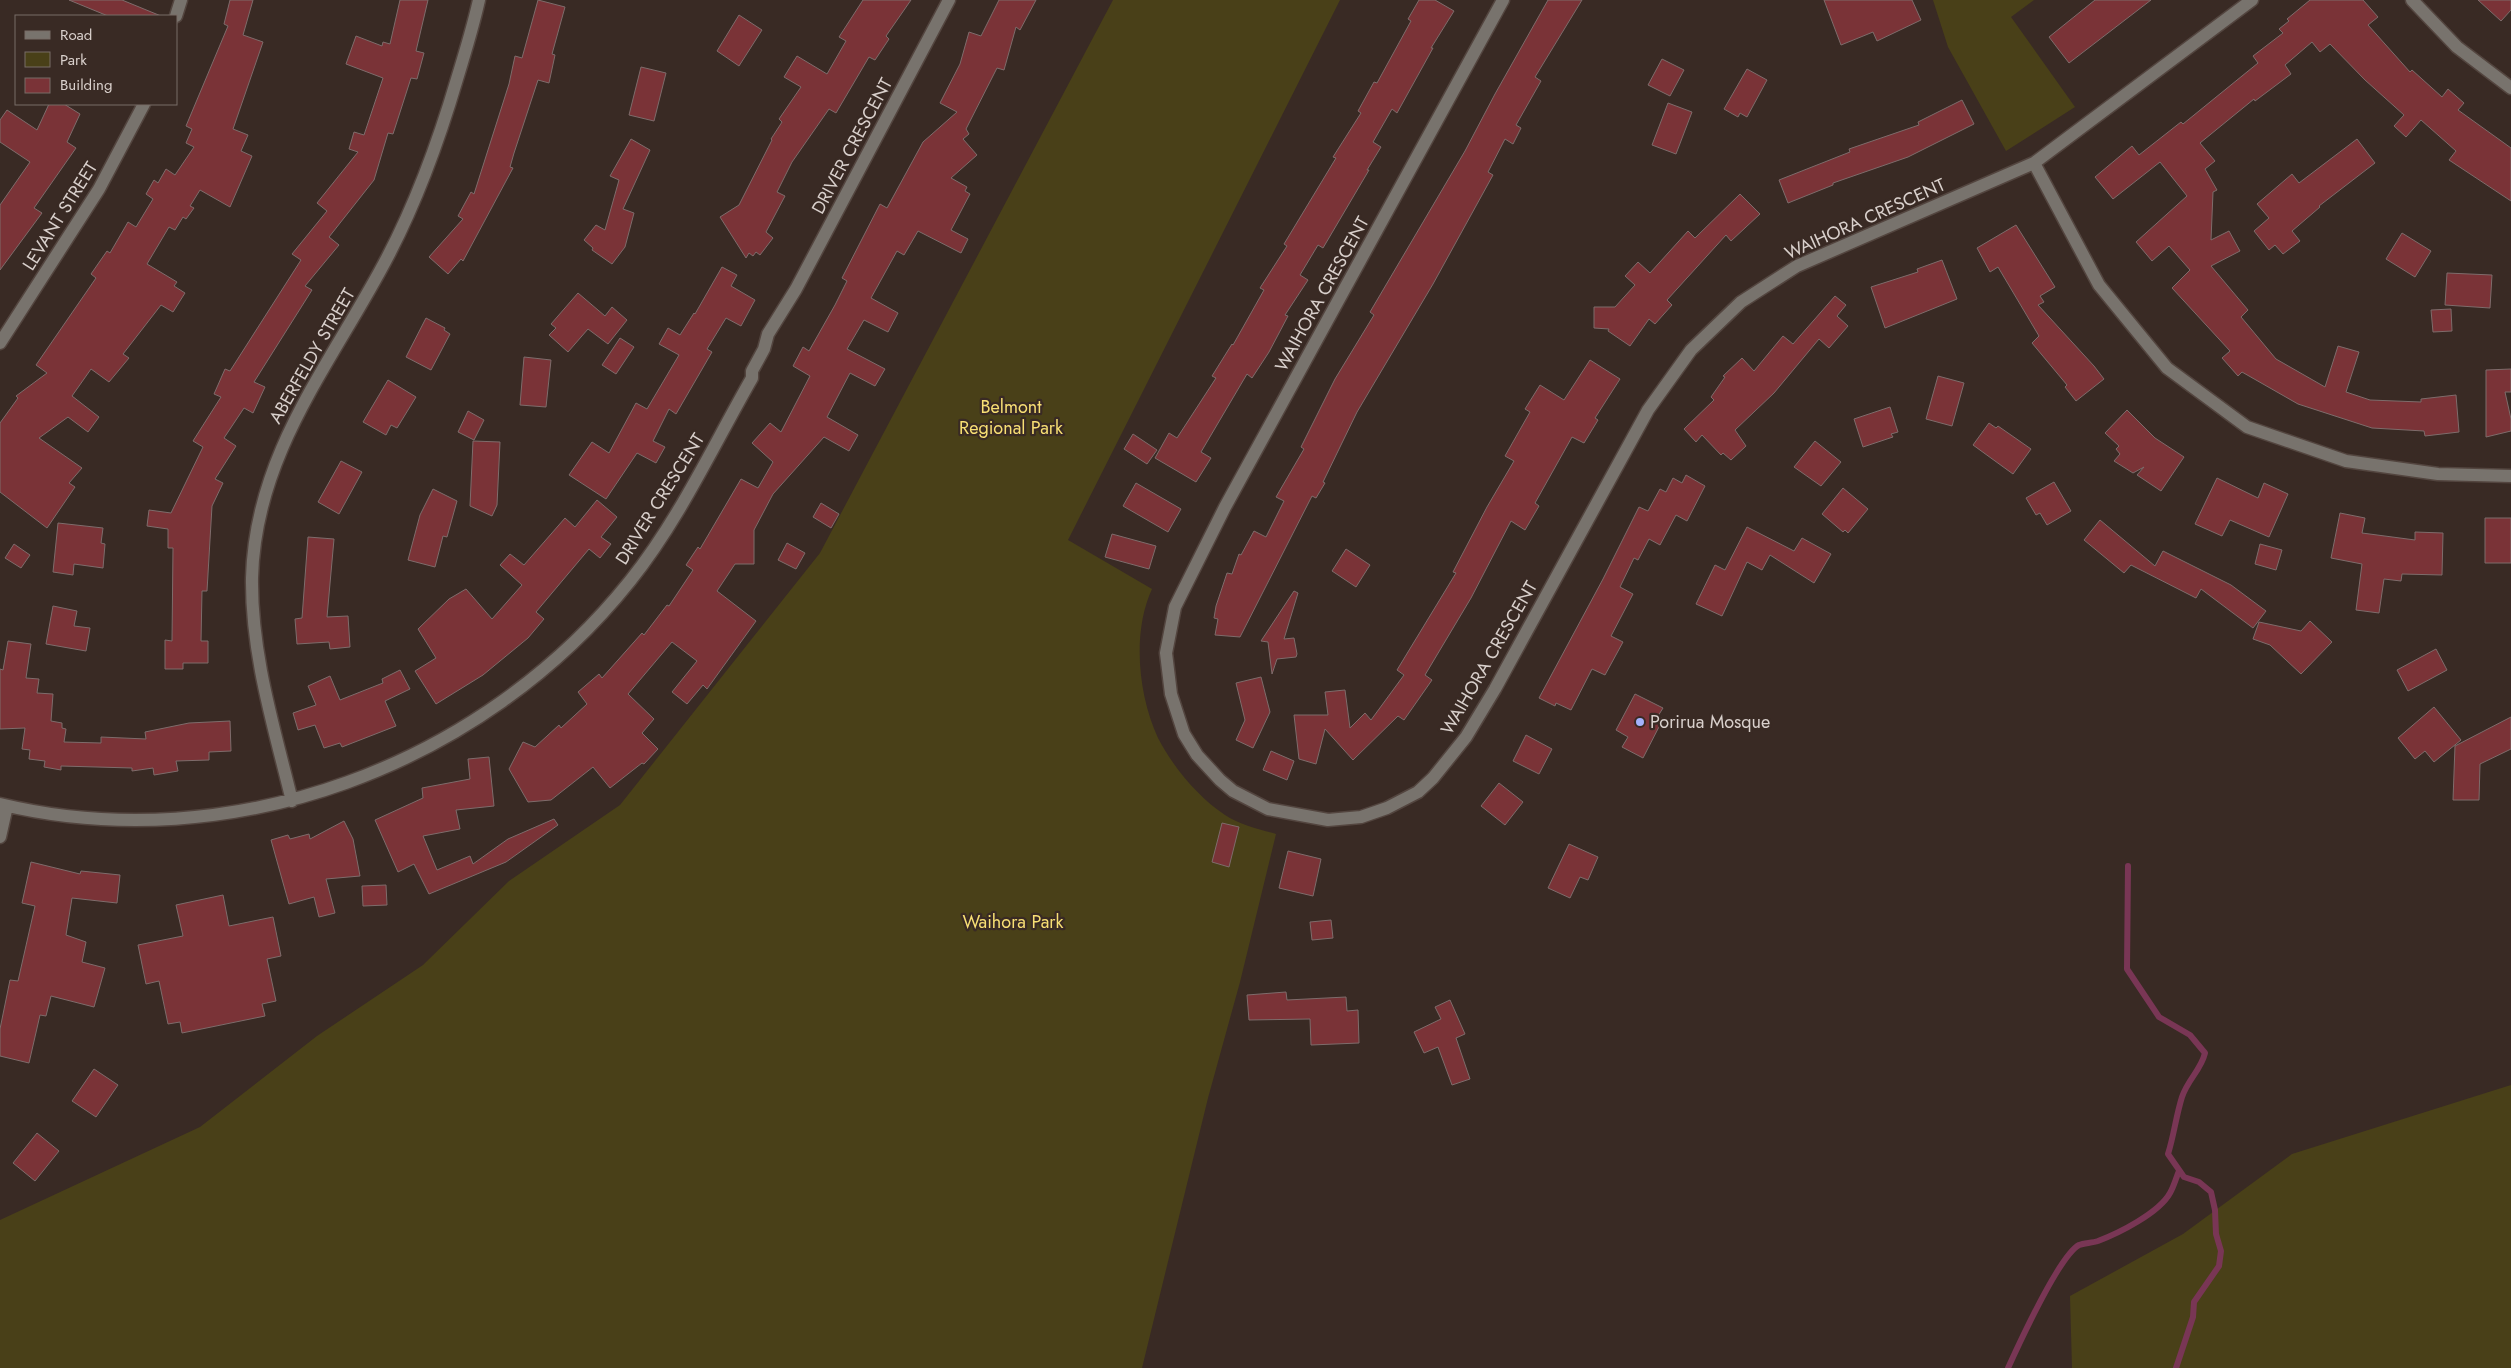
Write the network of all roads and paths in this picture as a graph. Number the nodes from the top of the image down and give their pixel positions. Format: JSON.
{"nodes":[{"id":1,"x":181,"y":0,"type":"edge"},
{"id":2,"x":478,"y":0,"type":"edge"},
{"id":3,"x":949,"y":0,"type":"edge"},
{"id":4,"x":1503,"y":0,"type":"edge"},
{"id":5,"x":2252,"y":0,"type":"edge"},
{"id":6,"x":2412,"y":0,"type":"edge"},
{"id":7,"x":176,"y":15,"type":"edge"},
{"id":8,"x":2511,"y":88,"type":"edge"},
{"id":9,"x":143,"y":105,"type":"edge"},
{"id":10,"x":2034,"y":163,"type":"junction"},
{"id":11,"x":0,"y":343,"type":"edge"},
{"id":12,"x":2511,"y":476,"type":"edge"},
{"id":13,"x":292,"y":801,"type":"junction"},
{"id":14,"x":4,"y":805,"type":"edge"},
{"id":15,"x":0,"y":837,"type":"edge"}],
"edges":[{"from":1,"to":7,"type":"street"},
{"from":2,"to":13,"type":"street","name":"ABERFELDY STREET"},
{"from":3,"to":13,"type":"street","name":"DRIVER CRESCENT"},
{"from":4,"to":10,"type":"street","name":"WAIHORA CRESCENT"},
{"from":5,"to":10,"type":"street","name":"WAIHORA CRESCENT"},
{"from":6,"to":8,"type":"street"},
{"from":9,"to":11,"type":"street","name":"LEVANT STREET"},
{"from":10,"to":12,"type":"street"},
{"from":13,"to":14,"type":"street","name":"DRIVER CRESCENT"},
{"from":14,"to":15,"type":"street"}]}
